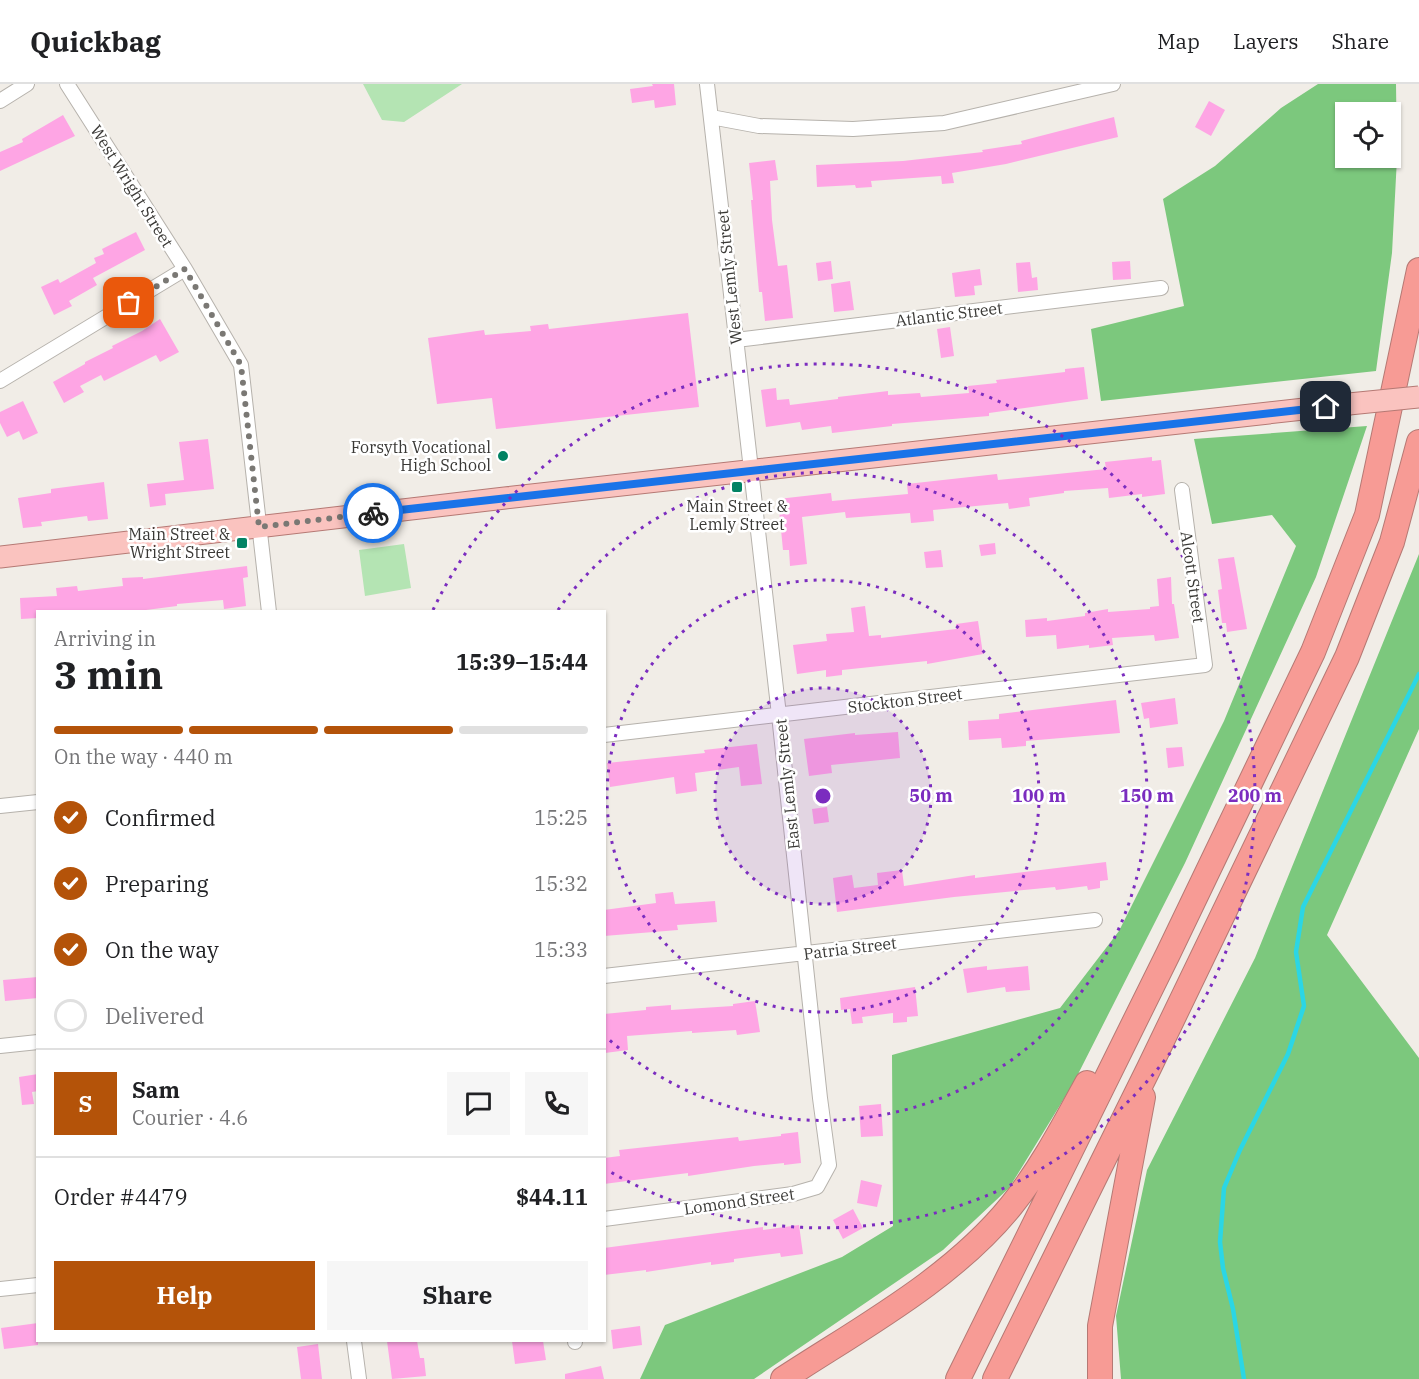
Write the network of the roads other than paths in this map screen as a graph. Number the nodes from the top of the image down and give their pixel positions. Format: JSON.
{"nodes":[{"id":1,"x":27,"y":84,"type":"edge"},
{"id":2,"x":67,"y":84,"type":"edge"},
{"id":3,"x":707,"y":84,"type":"edge"},
{"id":4,"x":1113,"y":84,"type":"edge"},
{"id":5,"x":0,"y":100,"type":"edge"},
{"id":6,"x":711,"y":117,"type":"junction"},
{"id":7,"x":185,"y":269,"type":"junction"},
{"id":8,"x":1419,"y":270,"type":"edge"},
{"id":9,"x":1161,"y":288,"type":"dead end"},
{"id":10,"x":736,"y":340,"type":"junction"},
{"id":11,"x":0,"y":381,"type":"edge"},
{"id":12,"x":1419,"y":397,"type":"edge"},
{"id":13,"x":1419,"y":442,"type":"edge"},
{"id":14,"x":751,"y":470,"type":"junction"},
{"id":15,"x":1182,"y":490,"type":"dead end"},
{"id":16,"x":259,"y":527,"type":"junction"},
{"id":17,"x":0,"y":557,"type":"edge"},
{"id":18,"x":269,"y":610,"type":"edge"},
{"id":19,"x":1205,"y":664,"type":"joint"},
{"id":20,"x":779,"y":715,"type":"junction"},
{"id":21,"x":606,"y":735,"type":"edge"},
{"id":22,"x":36,"y":802,"type":"edge"},
{"id":23,"x":0,"y":806,"type":"edge"},
{"id":24,"x":1095,"y":920,"type":"dead end"},
{"id":25,"x":805,"y":953,"type":"junction"},
{"id":26,"x":1168,"y":954,"type":"junction"},
{"id":27,"x":606,"y":976,"type":"edge"},
{"id":28,"x":36,"y":1042,"type":"edge"},
{"id":29,"x":0,"y":1047,"type":"edge"},
{"id":30,"x":1149,"y":1068,"type":"junction"},
{"id":31,"x":820,"y":1098,"type":"joint"},
{"id":32,"x":606,"y":1219,"type":"edge"},
{"id":33,"x":36,"y":1285,"type":"edge"},
{"id":34,"x":0,"y":1289,"type":"edge"},
{"id":35,"x":354,"y":1342,"type":"edge"},
{"id":36,"x":359,"y":1379,"type":"edge"},
{"id":37,"x":783,"y":1379,"type":"edge"},
{"id":38,"x":958,"y":1379,"type":"edge"},
{"id":39,"x":995,"y":1379,"type":"edge"},
{"id":40,"x":1100,"y":1379,"type":"edge"}],
"edges":[{"from":1,"to":5,"type":"street"},
{"from":2,"to":7,"type":"street","name":"West Wright Street"},
{"from":3,"to":6,"type":"street","name":"West Lemly Street"},
{"from":4,"to":6,"type":"street"},
{"from":6,"to":10,"type":"street","name":"West Lemly Street"},
{"from":7,"to":11,"type":"street"},
{"from":7,"to":16,"type":"street","name":"West Wright Street"},
{"from":8,"to":26,"type":"highway"},
{"from":9,"to":10,"type":"street","name":"Atlantic Street"},
{"from":10,"to":14,"type":"street","name":"West Lemly Street"},
{"from":12,"to":14,"type":"main road","bridge":true},
{"from":13,"to":30,"type":"highway"},
{"from":14,"to":16,"type":"main road"},
{"from":14,"to":20,"type":"street","name":"East Lemly Street"},
{"from":15,"to":19,"type":"street","name":"Alcott Street"},
{"from":16,"to":17,"type":"main road"},
{"from":16,"to":18,"type":"street","name":"West Wright Street"},
{"from":19,"to":20,"type":"street","name":"Stockton Street"},
{"from":20,"to":21,"type":"street","name":"Stockton Street"},
{"from":20,"to":25,"type":"street","name":"East Lemly Street"},
{"from":22,"to":23,"type":"street"},
{"from":24,"to":25,"type":"street","name":"Patria Street"},
{"from":25,"to":27,"type":"street","name":"Patria Street"},
{"from":25,"to":31,"type":"street","name":"East Lemly Street"},
{"from":26,"to":37,"type":"highway"},
{"from":26,"to":38,"type":"highway"},
{"from":28,"to":29,"type":"street"},
{"from":30,"to":39,"type":"highway"},
{"from":30,"to":40,"type":"highway"},
{"from":31,"to":32,"type":"street","name":"Lomond Street"},
{"from":33,"to":34,"type":"street"},
{"from":35,"to":36,"type":"street"}]}
